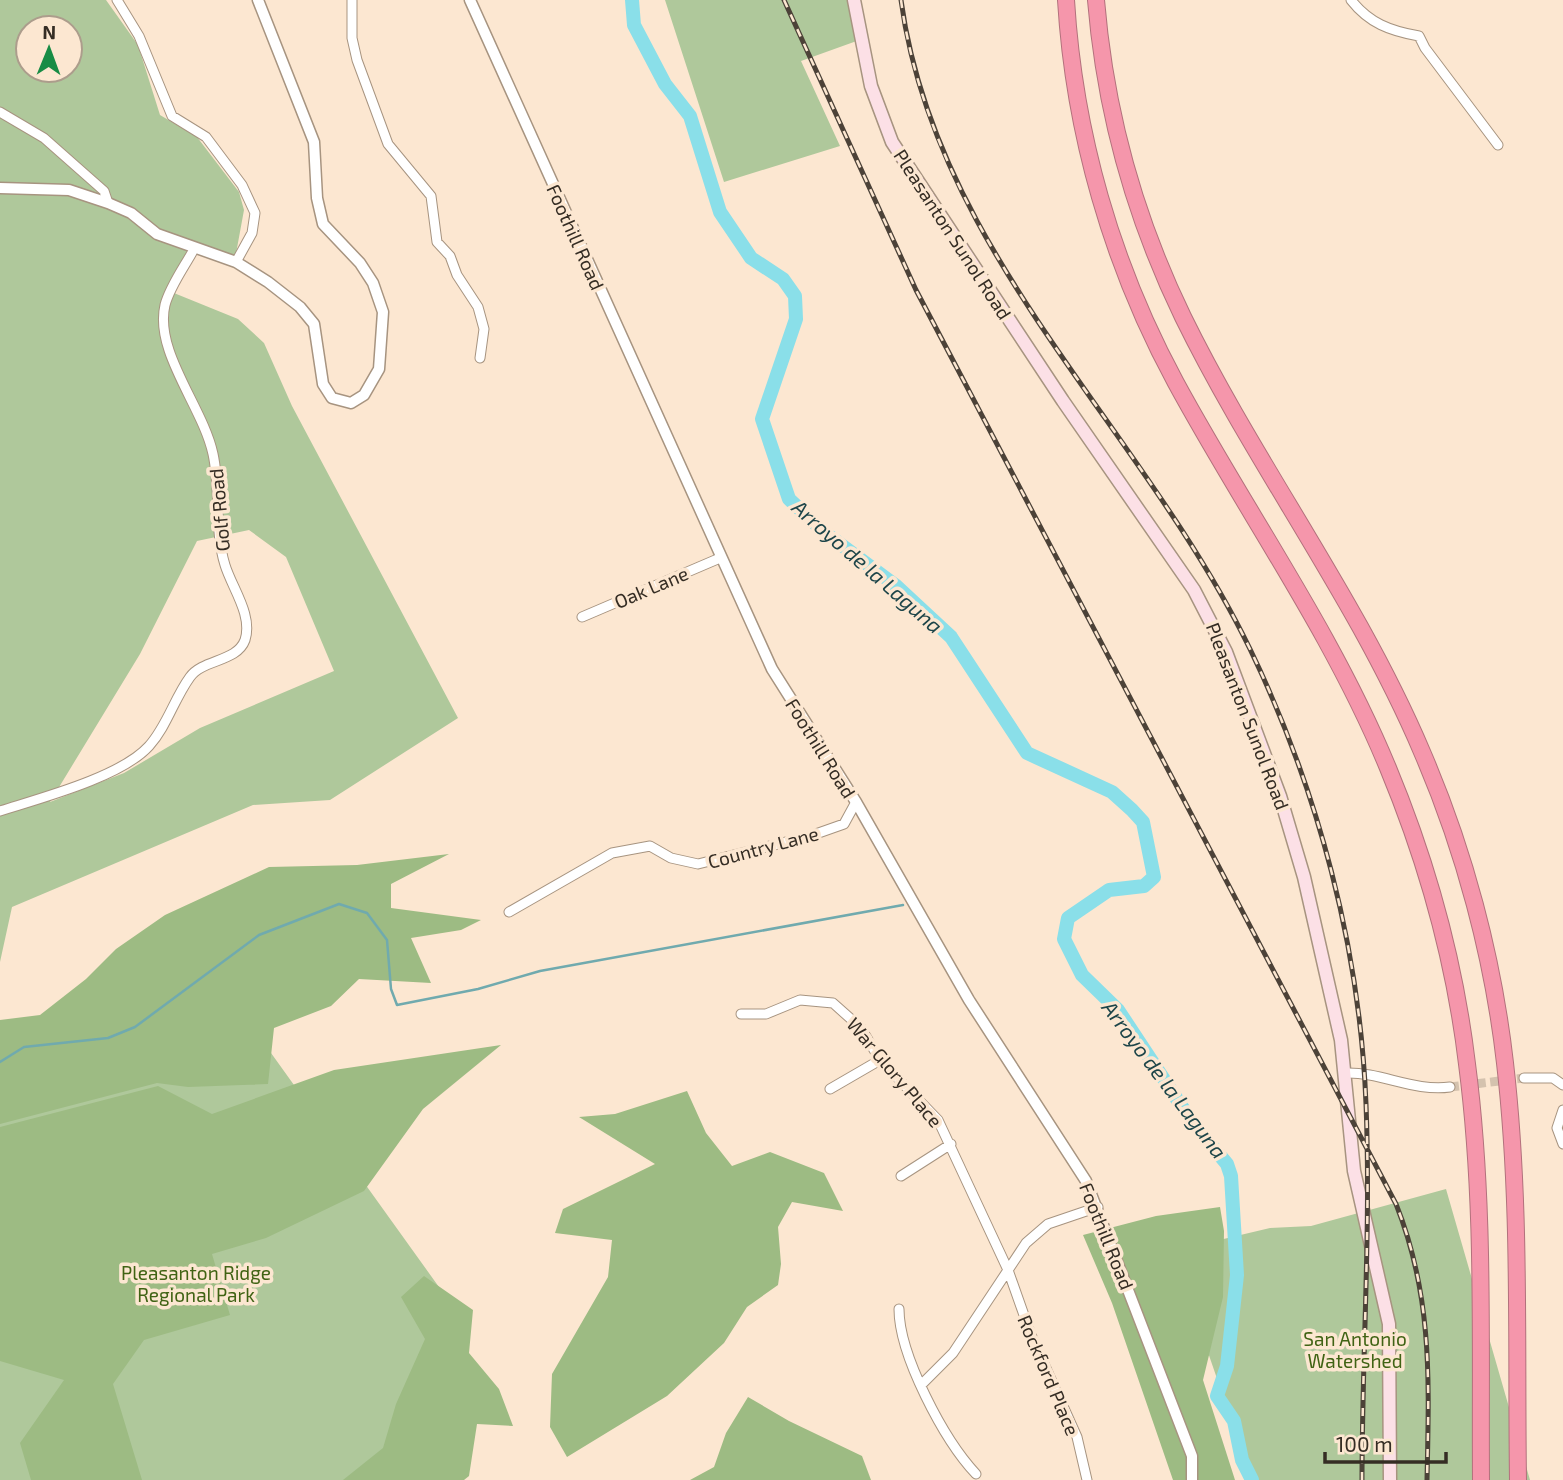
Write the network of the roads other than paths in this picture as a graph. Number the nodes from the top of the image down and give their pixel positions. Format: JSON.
{"nodes":[{"id":1,"x":117,"y":0,"type":"edge"},
{"id":2,"x":258,"y":0,"type":"edge"},
{"id":3,"x":352,"y":0,"type":"edge"},
{"id":4,"x":470,"y":0,"type":"edge"},
{"id":5,"x":855,"y":0,"type":"edge"},
{"id":6,"x":1066,"y":0,"type":"edge"},
{"id":7,"x":1096,"y":0,"type":"edge"},
{"id":8,"x":1350,"y":0,"type":"edge"},
{"id":9,"x":0,"y":113,"type":"edge"},
{"id":10,"x":1499,"y":145,"type":"dead end"},
{"id":11,"x":0,"y":188,"type":"edge"},
{"id":12,"x":108,"y":202,"type":"junction"},
{"id":13,"x":194,"y":249,"type":"junction"},
{"id":14,"x":236,"y":262,"type":"junction"},
{"id":15,"x":480,"y":358,"type":"dead end"},
{"id":16,"x":720,"y":558,"type":"junction"},
{"id":17,"x":582,"y":617,"type":"dead end"},
{"id":18,"x":856,"y":803,"type":"junction"},
{"id":19,"x":0,"y":811,"type":"edge"},
{"id":20,"x":509,"y":912,"type":"dead end"},
{"id":21,"x":741,"y":1014,"type":"dead end"},
{"id":22,"x":880,"y":1060,"type":"junction"},
{"id":23,"x":1346,"y":1073,"type":"junction"},
{"id":24,"x":1524,"y":1078,"type":"tunnel mouth"},
{"id":25,"x":1563,"y":1084,"type":"edge"},
{"id":26,"x":1450,"y":1087,"type":"tunnel mouth"},
{"id":27,"x":830,"y":1089,"type":"dead end"},
{"id":28,"x":1563,"y":1110,"type":"edge"},
{"id":29,"x":951,"y":1144,"type":"junction"},
{"id":30,"x":1563,"y":1144,"type":"edge"},
{"id":31,"x":901,"y":1176,"type":"dead end"},
{"id":32,"x":1098,"y":1207,"type":"junction"},
{"id":33,"x":1008,"y":1270,"type":"junction"},
{"id":34,"x":899,"y":1309,"type":"dead end"},
{"id":35,"x":922,"y":1384,"type":"junction"},
{"id":36,"x":976,"y":1474,"type":"dead end"},
{"id":37,"x":1087,"y":1480,"type":"edge"},
{"id":38,"x":1192,"y":1480,"type":"edge"},
{"id":39,"x":1391,"y":1480,"type":"edge"},
{"id":40,"x":1481,"y":1480,"type":"edge"},
{"id":41,"x":1518,"y":1480,"type":"edge"}],
"edges":[{"from":1,"to":14,"type":"street"},
{"from":2,"to":14,"type":"street"},
{"from":3,"to":15,"type":"street"},
{"from":4,"to":16,"type":"street","name":"Foothill Road"},
{"from":5,"to":23,"type":"main road","name":"Pleasanton Sunol Road"},
{"from":6,"to":40,"type":"highway"},
{"from":7,"to":41,"type":"highway"},
{"from":8,"to":10,"type":"street"},
{"from":9,"to":12,"type":"street"},
{"from":11,"to":12,"type":"street"},
{"from":12,"to":13,"type":"street"},
{"from":13,"to":14,"type":"street"},
{"from":13,"to":19,"type":"street","name":"Golf Road"},
{"from":16,"to":17,"type":"street","name":"Oak Lane"},
{"from":16,"to":18,"type":"street","name":"Foothill Road"},
{"from":18,"to":20,"type":"street","name":"Country Lane"},
{"from":18,"to":32,"type":"street","name":"Foothill Road"},
{"from":21,"to":22,"type":"street","name":"War Glory Place"},
{"from":22,"to":27,"type":"street"},
{"from":22,"to":29,"type":"street","name":"War Glory Place"},
{"from":23,"to":26,"type":"street"},
{"from":23,"to":39,"type":"main road","name":"Pleasanton Sunol Road"},
{"from":24,"to":25,"type":"street"},
{"from":28,"to":30,"type":"street"},
{"from":29,"to":31,"type":"street"},
{"from":29,"to":33,"type":"street","name":"War Glory Place"},
{"from":32,"to":33,"type":"street"},
{"from":32,"to":38,"type":"street","name":"Foothill Road"},
{"from":33,"to":35,"type":"street"},
{"from":33,"to":37,"type":"street","name":"Rockford Place"},
{"from":34,"to":35,"type":"street"},
{"from":35,"to":36,"type":"street"}]}
